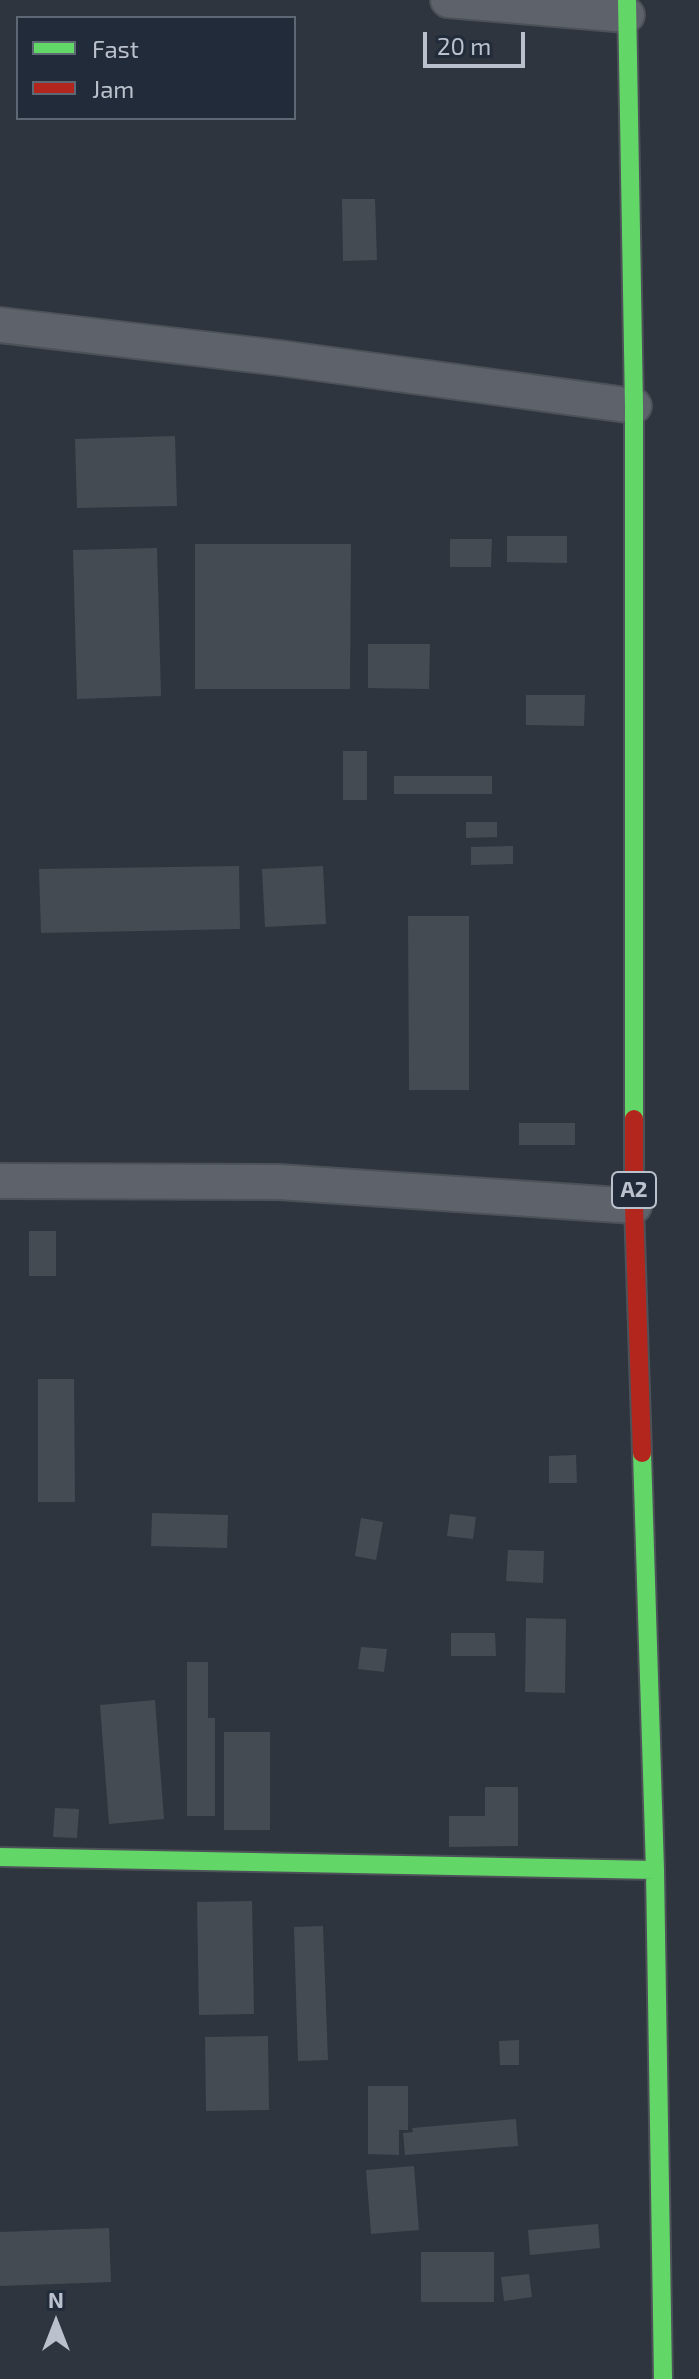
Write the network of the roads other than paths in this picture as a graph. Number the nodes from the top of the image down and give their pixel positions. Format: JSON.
{"nodes":[{"id":1,"x":448,"y":0,"type":"edge"},
{"id":2,"x":627,"y":7,"type":"edge"},
{"id":3,"x":0,"y":325,"type":"edge"},
{"id":4,"x":634,"y":406,"type":"junction"},
{"id":5,"x":0,"y":1181,"type":"edge"},
{"id":6,"x":634,"y":1206,"type":"junction"},
{"id":7,"x":0,"y":1857,"type":"edge"},
{"id":8,"x":655,"y":1870,"type":"junction"},
{"id":9,"x":663,"y":2379,"type":"edge"}],
"edges":[{"from":1,"to":2,"type":"street"},
{"from":2,"to":4,"type":"main road","number":"A2"},
{"from":3,"to":4,"type":"street"},
{"from":4,"to":6,"type":"main road","number":"A2"},
{"from":5,"to":6,"type":"street"},
{"from":6,"to":8,"type":"main road","number":"A2"},
{"from":7,"to":8,"type":"main road"},
{"from":8,"to":9,"type":"main road","number":"A2"}]}
